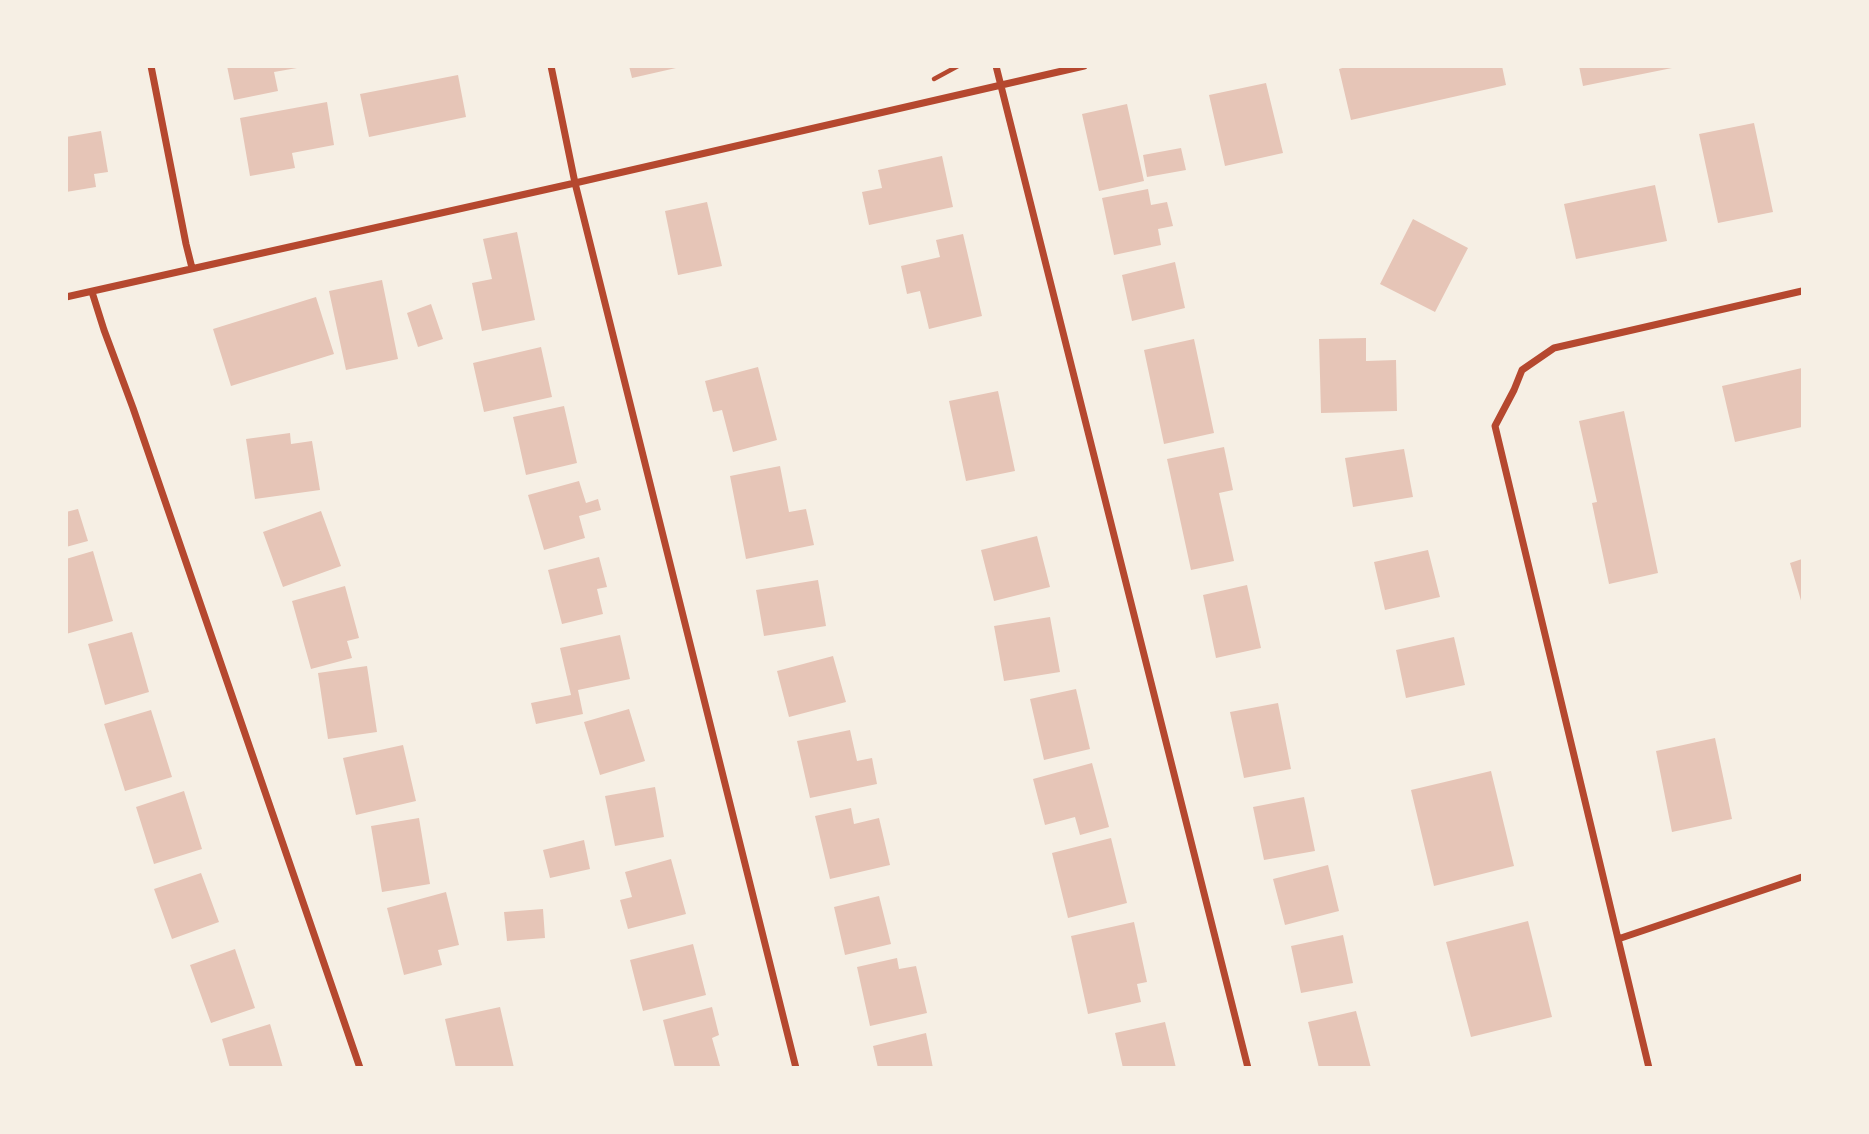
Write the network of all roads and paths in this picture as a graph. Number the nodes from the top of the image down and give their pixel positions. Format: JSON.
{"nodes":[{"id":1,"x":151,"y":66,"type":"edge"},
{"id":2,"x":551,"y":66,"type":"edge"},
{"id":3,"x":958,"y":66,"type":"edge"},
{"id":4,"x":996,"y":66,"type":"edge"},
{"id":5,"x":1084,"y":66,"type":"edge"},
{"id":6,"x":946,"y":72,"type":"dead end"},
{"id":7,"x":1001,"y":86,"type":"junction"},
{"id":8,"x":575,"y":183,"type":"junction"},
{"id":9,"x":192,"y":268,"type":"junction"},
{"id":10,"x":1802,"y":291,"type":"edge"},
{"id":11,"x":92,"y":292,"type":"junction"},
{"id":12,"x":66,"y":298,"type":"edge"},
{"id":13,"x":1802,"y":877,"type":"edge"},
{"id":14,"x":1618,"y":939,"type":"junction"},
{"id":15,"x":360,"y":1068,"type":"edge"},
{"id":16,"x":796,"y":1068,"type":"edge"},
{"id":17,"x":1248,"y":1068,"type":"edge"},
{"id":18,"x":1649,"y":1068,"type":"edge"}],
"edges":[{"from":1,"to":9,"type":"street"},
{"from":2,"to":8,"type":"street"},
{"from":3,"to":6,"type":"path"},
{"from":4,"to":7,"type":"street"},
{"from":5,"to":7,"type":"street"},
{"from":7,"to":8,"type":"street"},
{"from":7,"to":17,"type":"street"},
{"from":8,"to":9,"type":"street"},
{"from":8,"to":16,"type":"street"},
{"from":9,"to":11,"type":"street"},
{"from":10,"to":14,"type":"street"},
{"from":11,"to":12,"type":"street"},
{"from":11,"to":15,"type":"street"},
{"from":13,"to":14,"type":"street"},
{"from":14,"to":18,"type":"street"}]}
